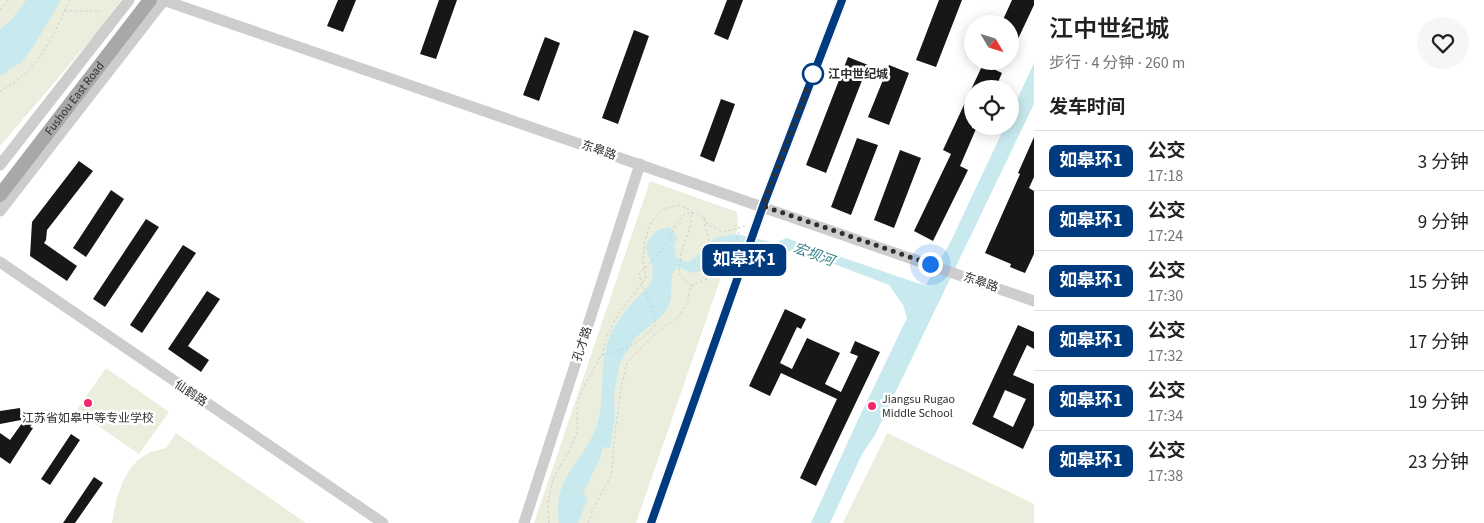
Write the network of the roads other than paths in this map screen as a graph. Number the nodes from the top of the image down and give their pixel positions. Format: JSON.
{"nodes":[{"id":1,"x":129,"y":0,"type":"edge"},
{"id":2,"x":141,"y":0,"type":"edge"},
{"id":3,"x":150,"y":0,"type":"edge"},
{"id":4,"x":164,"y":0,"type":"edge"},
{"id":5,"x":842,"y":0,"type":"edge"},
{"id":6,"x":640,"y":164,"type":"junction"},
{"id":7,"x":0,"y":165,"type":"edge"},
{"id":8,"x":0,"y":181,"type":"edge"},
{"id":9,"x":0,"y":195,"type":"edge"},
{"id":10,"x":763,"y":206,"type":"junction"},
{"id":11,"x":0,"y":211,"type":"edge"},
{"id":12,"x":0,"y":262,"type":"edge"},
{"id":13,"x":1034,"y":301,"type":"edge"},
{"id":14,"x":383,"y":523,"type":"edge"},
{"id":15,"x":524,"y":523,"type":"edge"},
{"id":16,"x":651,"y":523,"type":"edge"}],
"edges":[{"from":1,"to":7,"type":"street"},
{"from":2,"to":8,"type":"main road","name":"Fushou East Road"},
{"from":3,"to":9,"type":"main road","name":"Fushou East Road"},
{"from":4,"to":6,"type":"street","name":"东皋路"},
{"from":4,"to":11,"type":"street"},
{"from":5,"to":10,"type":"street"},
{"from":6,"to":10,"type":"street","name":"东皋路"},
{"from":6,"to":15,"type":"street","name":"孔才路"},
{"from":10,"to":13,"type":"street","name":"东皋路"},
{"from":10,"to":16,"type":"street"},
{"from":12,"to":14,"type":"street","name":"仙鹤路"}]}
